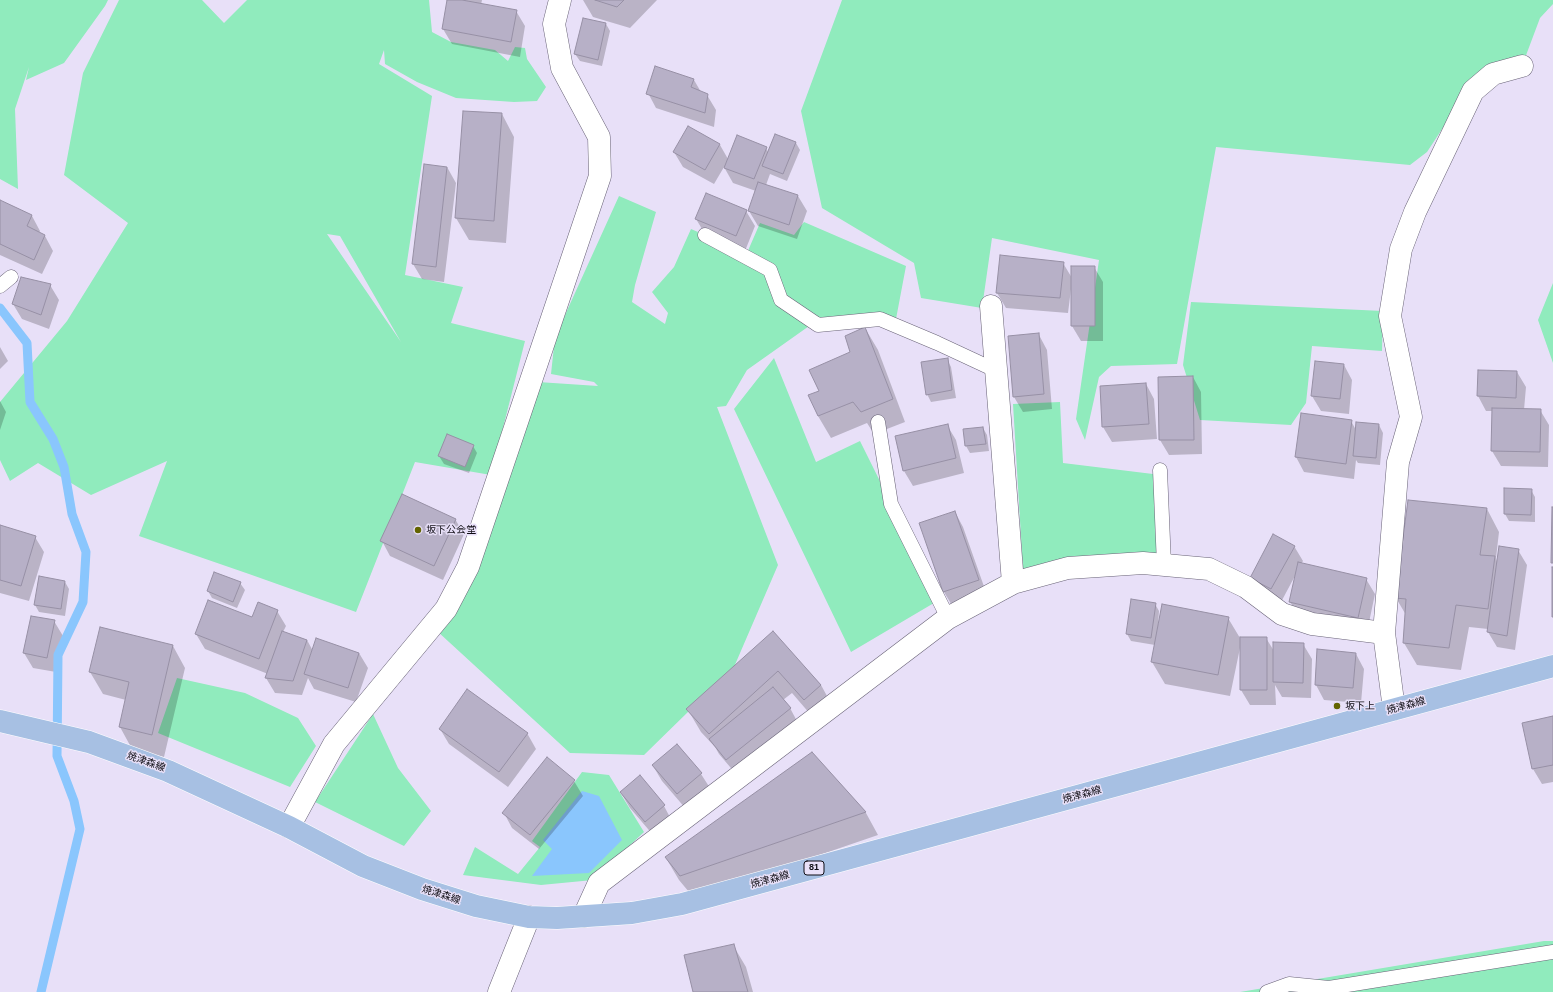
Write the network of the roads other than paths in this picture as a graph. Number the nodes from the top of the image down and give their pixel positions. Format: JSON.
{"nodes":[{"id":1,"x":560,"y":0,"type":"edge"},
{"id":2,"x":1522,"y":66,"type":"dead end"},
{"id":3,"x":705,"y":235,"type":"dead end"},
{"id":4,"x":991,"y":306,"type":"dead end"},
{"id":5,"x":996,"y":370,"type":"junction"},
{"id":6,"x":878,"y":422,"type":"dead end"},
{"id":7,"x":1160,"y":470,"type":"dead end"},
{"id":8,"x":1164,"y":565,"type":"junction"},
{"id":9,"x":1013,"y":583,"type":"junction"},
{"id":10,"x":948,"y":618,"type":"junction"},
{"id":11,"x":1384,"y":634,"type":"junction"},
{"id":12,"x":1553,"y":666,"type":"edge"},
{"id":13,"x":1394,"y":709,"type":"junction"},
{"id":14,"x":0,"y":721,"type":"edge"},
{"id":15,"x":289,"y":827,"type":"junction"},
{"id":16,"x":584,"y":916,"type":"junction"},
{"id":17,"x":529,"y":917,"type":"junction"},
{"id":18,"x":1553,"y":952,"type":"edge"},
{"id":19,"x":499,"y":992,"type":"edge"},
{"id":20,"x":1267,"y":992,"type":"edge"}],
"edges":[{"from":1,"to":15,"type":"street"},
{"from":2,"to":11,"type":"street"},
{"from":3,"to":5,"type":"lane"},
{"from":4,"to":5,"type":"street"},
{"from":5,"to":9,"type":"street"},
{"from":6,"to":10,"type":"lane"},
{"from":7,"to":8,"type":"lane"},
{"from":8,"to":9,"type":"street"},
{"from":8,"to":11,"type":"street"},
{"from":9,"to":10,"type":"street"},
{"from":10,"to":16,"type":"street"},
{"from":11,"to":13,"type":"street"},
{"from":12,"to":13,"type":"main road","name":"焼津森線","number":"81"},
{"from":13,"to":16,"type":"main road","name":"焼津森線","number":"81"},
{"from":14,"to":15,"type":"main road","name":"焼津森線","number":"81"},
{"from":15,"to":17,"type":"main road","name":"焼津森線","number":"81"},
{"from":16,"to":17,"type":"main road","name":"焼津森線","number":"81"},
{"from":17,"to":19,"type":"street"},
{"from":18,"to":20,"type":"lane"}]}
